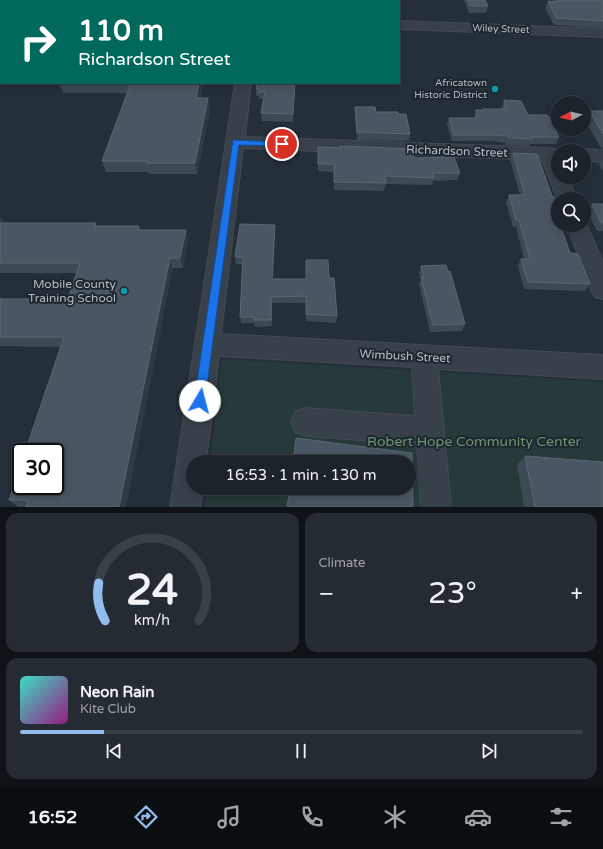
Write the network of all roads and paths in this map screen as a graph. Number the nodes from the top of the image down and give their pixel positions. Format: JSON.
{"nodes":[{"id":1,"x":400,"y":25,"type":"edge"},
{"id":2,"x":603,"y":33,"type":"edge"},
{"id":3,"x":243,"y":84,"type":"edge"},
{"id":4,"x":235,"y":142,"type":"junction"},
{"id":5,"x":551,"y":154,"type":"edge"},
{"id":6,"x":591,"y":155,"type":"edge"},
{"id":7,"x":603,"y":156,"type":"edge"},
{"id":8,"x":580,"y":232,"type":"edge"},
{"id":9,"x":603,"y":290,"type":"edge"},
{"id":10,"x":208,"y":344,"type":"junction"},
{"id":11,"x":424,"y":357,"type":"junction"},
{"id":12,"x":603,"y":367,"type":"edge"},
{"id":13,"x":305,"y":422,"type":"dead end"},
{"id":14,"x":430,"y":431,"type":"junction"},
{"id":15,"x":185,"y":507,"type":"edge"},
{"id":16,"x":436,"y":507,"type":"edge"}],
"edges":[{"from":1,"to":2,"type":"street","name":"Wiley Street"},
{"from":3,"to":4,"type":"street"},
{"from":4,"to":5,"type":"street","name":"Richardson Street"},
{"from":4,"to":10,"type":"street"},
{"from":6,"to":7,"type":"street"},
{"from":8,"to":9,"type":"street"},
{"from":10,"to":11,"type":"street","name":"Wimbush Street"},
{"from":10,"to":15,"type":"street"},
{"from":11,"to":12,"type":"street","name":"Wimbush Street"},
{"from":11,"to":14,"type":"street"},
{"from":13,"to":14,"type":"street"},
{"from":14,"to":16,"type":"street"}]}
